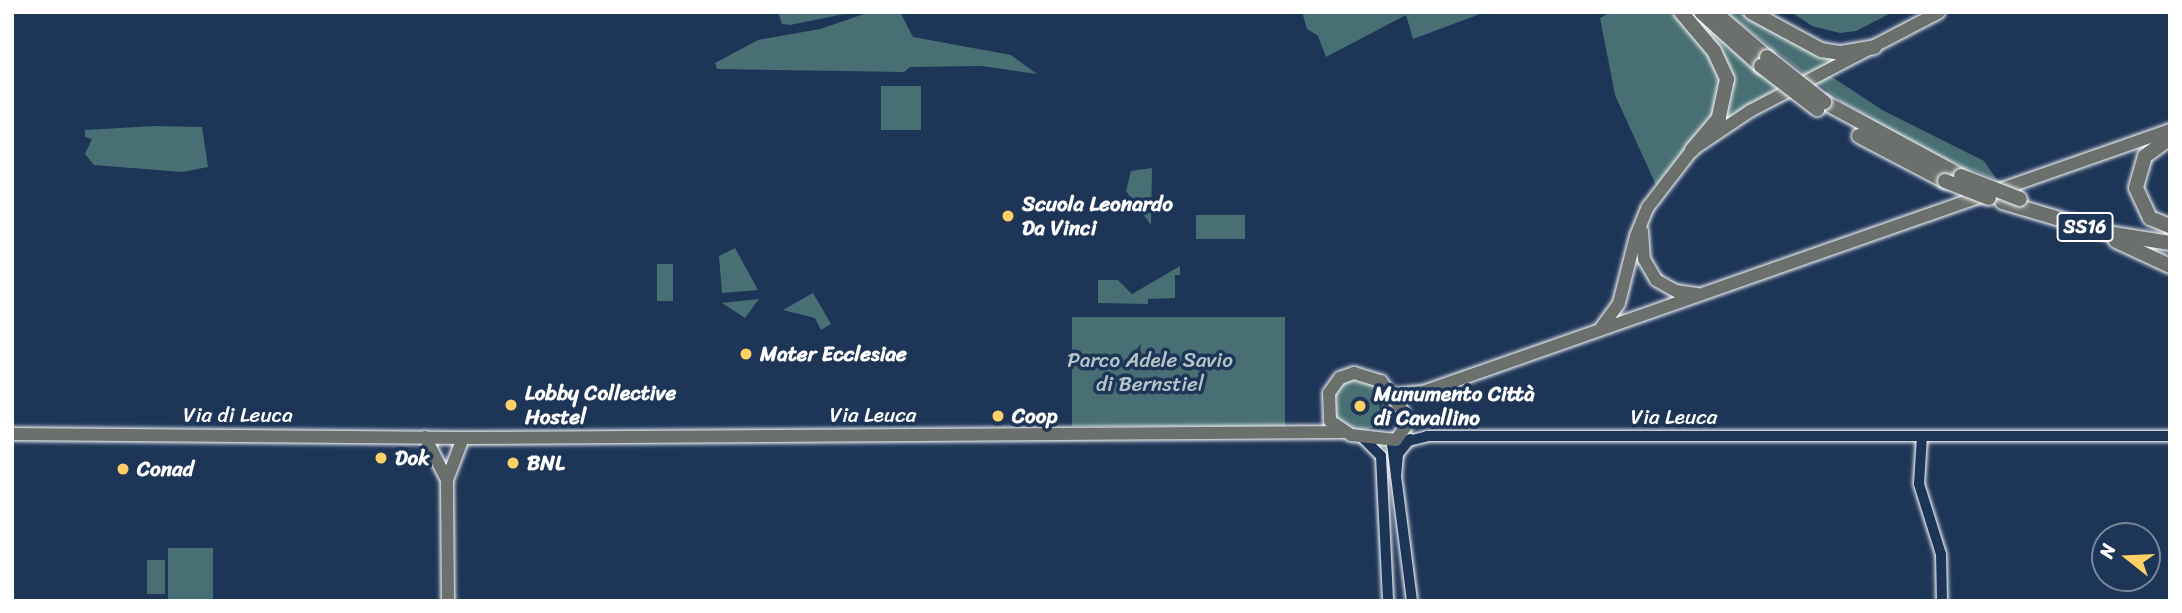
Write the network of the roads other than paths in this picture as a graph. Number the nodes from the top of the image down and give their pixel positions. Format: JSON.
{"nodes":[{"id":1,"x":1681,"y":12,"type":"edge"},
{"id":2,"x":1701,"y":12,"type":"edge"},
{"id":3,"x":1715,"y":12,"type":"edge"},
{"id":4,"x":1751,"y":12,"type":"edge"},
{"id":5,"x":1939,"y":12,"type":"edge"},
{"id":6,"x":1874,"y":47,"type":"junction"},
{"id":7,"x":1764,"y":61,"type":"junction"},
{"id":8,"x":1820,"y":106,"type":"junction"},
{"id":9,"x":2170,"y":130,"type":"edge"},
{"id":10,"x":2170,"y":138,"type":"edge"},
{"id":11,"x":1692,"y":150,"type":"junction"},
{"id":12,"x":2020,"y":204,"type":"junction"},
{"id":13,"x":1648,"y":207,"type":"junction"},
{"id":14,"x":2170,"y":226,"type":"edge"},
{"id":15,"x":2170,"y":233,"type":"edge"},
{"id":16,"x":2170,"y":243,"type":"edge"},
{"id":17,"x":2170,"y":266,"type":"edge"},
{"id":18,"x":1706,"y":293,"type":"junction"},
{"id":19,"x":1599,"y":331,"type":"junction"},
{"id":20,"x":1423,"y":392,"type":"junction"},
{"id":21,"x":1392,"y":395,"type":"junction"},
{"id":22,"x":1326,"y":411,"type":"junction"},
{"id":23,"x":1404,"y":414,"type":"junction"},
{"id":24,"x":1343,"y":432,"type":"junction"},
{"id":25,"x":12,"y":434,"type":"edge"},
{"id":26,"x":1284,"y":434,"type":"junction"},
{"id":27,"x":1362,"y":436,"type":"junction"},
{"id":28,"x":1427,"y":436,"type":"junction"},
{"id":29,"x":1922,"y":436,"type":"junction"},
{"id":30,"x":2170,"y":436,"type":"edge"},
{"id":31,"x":425,"y":437,"type":"junction"},
{"id":32,"x":463,"y":438,"type":"junction"},
{"id":33,"x":1411,"y":439,"type":"junction"},
{"id":34,"x":1396,"y":440,"type":"junction"},
{"id":35,"x":1396,"y":476,"type":"junction"},
{"id":36,"x":447,"y":480,"type":"junction"},
{"id":37,"x":448,"y":601,"type":"edge"},
{"id":38,"x":1388,"y":601,"type":"edge"},
{"id":39,"x":1412,"y":601,"type":"edge"},
{"id":40,"x":1942,"y":601,"type":"edge"}],
"edges":[{"from":1,"to":11,"type":"highway"},
{"from":2,"to":7,"type":"highway","number":"SS16"},
{"from":3,"to":7,"type":"highway","number":"SS16"},
{"from":4,"to":6,"type":"highway"},
{"from":5,"to":6,"type":"main road"},
{"from":6,"to":11,"type":"main road"},
{"from":7,"to":8,"type":"highway","number":"SS16","bridge":true},
{"from":8,"to":12,"type":"highway","number":"SS16","bridge":true},
{"from":8,"to":12,"type":"highway","number":"SS16","bridge":true},
{"from":9,"to":18,"type":"main road"},
{"from":10,"to":14,"type":"highway"},
{"from":11,"to":13,"type":"main road"},
{"from":12,"to":15,"type":"highway","number":"SS16"},
{"from":12,"to":16,"type":"highway","number":"SS16"},
{"from":12,"to":17,"type":"highway"},
{"from":13,"to":18,"type":"main road"},
{"from":13,"to":19,"type":"main road"},
{"from":18,"to":19,"type":"main road"},
{"from":19,"to":20,"type":"main road"},
{"from":20,"to":21,"type":"main road"},
{"from":20,"to":23,"type":"main road"},
{"from":21,"to":22,"type":"main road"},
{"from":21,"to":23,"type":"main road"},
{"from":22,"to":24,"type":"main road"},
{"from":22,"to":26,"type":"main road","name":"Via Leuca"},
{"from":23,"to":28,"type":"street"},
{"from":23,"to":34,"type":"main road"},
{"from":24,"to":26,"type":"main road","name":"Via Leuca"},
{"from":24,"to":27,"type":"main road"},
{"from":25,"to":31,"type":"main road","name":"Via di Leuca"},
{"from":26,"to":32,"type":"main road","name":"Via Leuca"},
{"from":27,"to":34,"type":"main road"},
{"from":27,"to":38,"type":"street"},
{"from":28,"to":29,"type":"street","name":"Via Leuca"},
{"from":28,"to":33,"type":"street","name":"Via Leuca"},
{"from":29,"to":30,"type":"street","name":"Via Leuca"},
{"from":29,"to":40,"type":"street"},
{"from":31,"to":32,"type":"main road","name":"Via di Leuca"},
{"from":31,"to":36,"type":"main road"},
{"from":32,"to":36,"type":"main road"},
{"from":33,"to":34,"type":"street","name":"Via Leuca"},
{"from":33,"to":35,"type":"street"},
{"from":34,"to":35,"type":"street"},
{"from":35,"to":39,"type":"street"},
{"from":36,"to":37,"type":"main road"}]}
